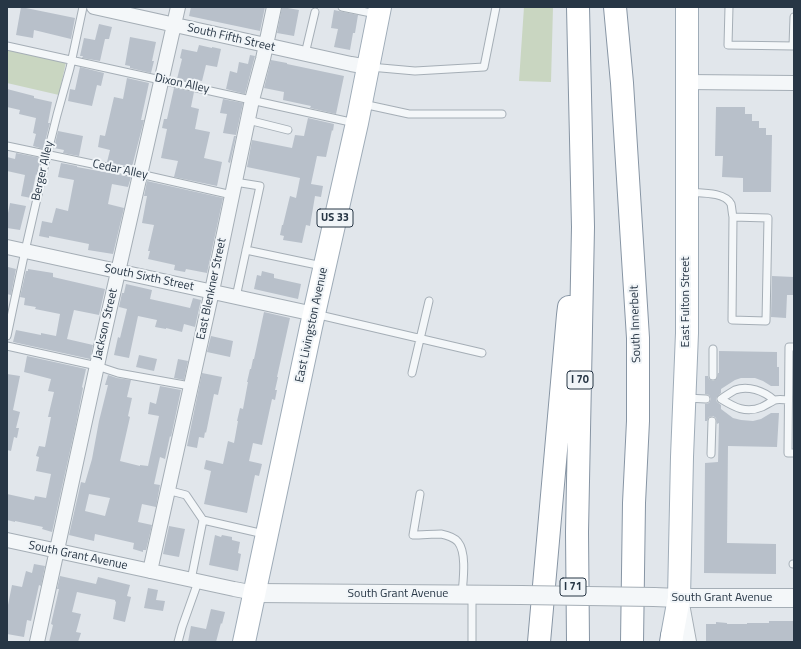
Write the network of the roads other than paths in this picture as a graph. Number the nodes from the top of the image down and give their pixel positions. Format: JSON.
{"nodes":[{"id":1,"x":83,"y":7,"type":"edge"},
{"id":2,"x":94,"y":7,"type":"edge"},
{"id":3,"x":178,"y":7,"type":"edge"},
{"id":4,"x":274,"y":7,"type":"edge"},
{"id":5,"x":342,"y":7,"type":"edge"},
{"id":6,"x":496,"y":7,"type":"edge"},
{"id":7,"x":578,"y":7,"type":"edge"},
{"id":8,"x":615,"y":7,"type":"edge"},
{"id":9,"x":687,"y":7,"type":"edge"},
{"id":10,"x":728,"y":7,"type":"edge"},
{"id":11,"x":379,"y":11,"type":"edge"},
{"id":12,"x":315,"y":12,"type":"dead end"},
{"id":13,"x":794,"y":17,"type":"edge"},
{"id":14,"x":174,"y":25,"type":"junction"},
{"id":15,"x":266,"y":45,"type":"junction"},
{"id":16,"x":7,"y":46,"type":"edge"},
{"id":17,"x":794,"y":46,"type":"edge"},
{"id":18,"x":305,"y":54,"type":"junction"},
{"id":19,"x":72,"y":60,"type":"junction"},
{"id":20,"x":368,"y":67,"type":"junction"},
{"id":21,"x":161,"y":80,"type":"junction"},
{"id":22,"x":687,"y":82,"type":"junction"},
{"id":23,"x":794,"y":82,"type":"edge"},
{"id":24,"x":252,"y":100,"type":"junction"},
{"id":25,"x":359,"y":113,"type":"junction"},
{"id":26,"x":502,"y":114,"type":"dead end"},
{"id":27,"x":248,"y":120,"type":"junction"},
{"id":28,"x":288,"y":130,"type":"dead end"},
{"id":29,"x":7,"y":146,"type":"edge"},
{"id":30,"x":47,"y":155,"type":"junction"},
{"id":31,"x":140,"y":174,"type":"junction"},
{"id":32,"x":234,"y":188,"type":"junction"},
{"id":33,"x":687,"y":192,"type":"junction"},
{"id":34,"x":733,"y":217,"type":"junction"},
{"id":35,"x":583,"y":227,"type":"junction"},
{"id":36,"x":7,"y":247,"type":"edge"},
{"id":37,"x":246,"y":250,"type":"junction"},
{"id":38,"x":25,"y":251,"type":"junction"},
{"id":39,"x":325,"y":266,"type":"junction"},
{"id":40,"x":118,"y":271,"type":"junction"},
{"id":41,"x":212,"y":291,"type":"junction"},
{"id":42,"x":236,"y":297,"type":"junction"},
{"id":43,"x":429,"y":301,"type":"dead end"},
{"id":44,"x":314,"y":314,"type":"junction"},
{"id":45,"x":7,"y":336,"type":"edge"},
{"id":46,"x":420,"y":338,"type":"junction"},
{"id":47,"x":7,"y":346,"type":"edge"},
{"id":48,"x":794,"y":347,"type":"edge"},
{"id":49,"x":713,"y":349,"type":"dead end"},
{"id":50,"x":482,"y":353,"type":"dead end"},
{"id":51,"x":97,"y":366,"type":"junction"},
{"id":52,"x":412,"y":374,"type":"dead end"},
{"id":53,"x":713,"y":376,"type":"dead end"},
{"id":54,"x":190,"y":386,"type":"junction"},
{"id":55,"x":684,"y":398,"type":"junction"},
{"id":56,"x":706,"y":399,"type":"dead end"},
{"id":57,"x":774,"y":400,"type":"junction"},
{"id":58,"x":788,"y":400,"type":"junction"},
{"id":59,"x":712,"y":421,"type":"dead end"},
{"id":60,"x":794,"y":453,"type":"edge"},
{"id":61,"x":711,"y":454,"type":"dead end"},
{"id":62,"x":167,"y":490,"type":"junction"},
{"id":63,"x":420,"y":494,"type":"dead end"},
{"id":64,"x":203,"y":520,"type":"junction"},
{"id":65,"x":577,"y":532,"type":"junction"},
{"id":66,"x":267,"y":534,"type":"junction"},
{"id":67,"x":7,"y":540,"type":"edge"},
{"id":68,"x":57,"y":551,"type":"junction"},
{"id":69,"x":150,"y":571,"type":"junction"},
{"id":70,"x":194,"y":581,"type":"junction"},
{"id":71,"x":255,"y":592,"type":"junction"},
{"id":72,"x":467,"y":594,"type":"junction"},
{"id":73,"x":679,"y":598,"type":"junction"},
{"id":74,"x":794,"y":598,"type":"edge"},
{"id":75,"x":676,"y":641,"type":"edge"},
{"id":76,"x":37,"y":642,"type":"edge"},
{"id":77,"x":178,"y":642,"type":"edge"},
{"id":78,"x":244,"y":642,"type":"edge"},
{"id":79,"x":472,"y":642,"type":"edge"},
{"id":80,"x":539,"y":642,"type":"edge"},
{"id":81,"x":568,"y":642,"type":"edge"},
{"id":82,"x":578,"y":642,"type":"edge"},
{"id":83,"x":632,"y":642,"type":"edge"}],
"edges":[{"from":1,"to":19,"type":"lane","name":"Berger Alley"},
{"from":2,"to":14,"type":"street","name":"South Fifth Street"},
{"from":3,"to":14,"type":"street","name":"Jackson Street"},
{"from":4,"to":15,"type":"street","name":"East Blenkner Street"},
{"from":5,"to":11,"type":"lane"},
{"from":6,"to":20,"type":"lane"},
{"from":7,"to":35,"type":"main road","number":"I 70"},
{"from":8,"to":83,"type":"main road","name":"South Innerbelt"},
{"from":9,"to":22,"type":"main road","name":"East Fulton Street"},
{"from":10,"to":17,"type":"lane"},
{"from":11,"to":20,"type":"main road","name":"East Livingston Avenue","number":"US 33"},
{"from":12,"to":18,"type":"lane"},
{"from":13,"to":17,"type":"lane"},
{"from":14,"to":15,"type":"street","name":"South Fifth Street"},
{"from":14,"to":21,"type":"street","name":"Jackson Street"},
{"from":15,"to":18,"type":"street","name":"South Fifth Street"},
{"from":15,"to":24,"type":"street","name":"East Blenkner Street"},
{"from":16,"to":19,"type":"lane","name":"Dixon Alley"},
{"from":18,"to":20,"type":"street","name":"South Fifth Street"},
{"from":19,"to":21,"type":"lane","name":"Dixon Alley"},
{"from":19,"to":30,"type":"lane","name":"Berger Alley"},
{"from":20,"to":25,"type":"main road","name":"East Livingston Avenue","number":"US 33"},
{"from":21,"to":24,"type":"lane","name":"Dixon Alley"},
{"from":21,"to":31,"type":"street","name":"Jackson Street"},
{"from":22,"to":23,"type":"street"},
{"from":22,"to":33,"type":"main road","name":"East Fulton Street"},
{"from":24,"to":25,"type":"lane","name":"Dixon Alley"},
{"from":24,"to":27,"type":"street","name":"East Blenkner Street"},
{"from":25,"to":26,"type":"lane","name":"Dixon Alley"},
{"from":25,"to":39,"type":"main road","name":"East Livingston Avenue","number":"US 33"},
{"from":27,"to":28,"type":"lane"},
{"from":27,"to":32,"type":"street","name":"East Blenkner Street"},
{"from":29,"to":30,"type":"lane","name":"Cedar Alley"},
{"from":30,"to":31,"type":"lane","name":"Cedar Alley"},
{"from":30,"to":38,"type":"lane","name":"Berger Alley"},
{"from":31,"to":32,"type":"lane","name":"Cedar Alley"},
{"from":31,"to":40,"type":"street","name":"Jackson Street"},
{"from":32,"to":37,"type":"lane","name":"Cedar Alley"},
{"from":32,"to":41,"type":"street","name":"East Blenkner Street"},
{"from":33,"to":34,"type":"lane"},
{"from":33,"to":55,"type":"main road","name":"East Fulton Street"},
{"from":34,"to":34,"type":"lane"},
{"from":35,"to":65,"type":"main road","number":"I 70"},
{"from":35,"to":80,"type":"main road"},
{"from":36,"to":38,"type":"street","name":"South Sixth Street"},
{"from":37,"to":39,"type":"lane"},
{"from":37,"to":42,"type":"lane"},
{"from":38,"to":40,"type":"street","name":"South Sixth Street"},
{"from":38,"to":45,"type":"lane","name":"Berger Alley"},
{"from":39,"to":44,"type":"main road","name":"East Livingston Avenue","number":"US 33"},
{"from":40,"to":41,"type":"street","name":"South Sixth Street"},
{"from":40,"to":51,"type":"street","name":"Jackson Street"},
{"from":41,"to":42,"type":"street","name":"South Sixth Street"},
{"from":41,"to":54,"type":"street","name":"East Blenkner Street"},
{"from":42,"to":44,"type":"street","name":"South Sixth Street"},
{"from":43,"to":46,"type":"lane"},
{"from":44,"to":46,"type":"lane"},
{"from":44,"to":66,"type":"main road","name":"East Livingston Avenue","number":"US 33"},
{"from":46,"to":50,"type":"lane"},
{"from":46,"to":52,"type":"lane"},
{"from":47,"to":51,"type":"lane"},
{"from":48,"to":58,"type":"lane"},
{"from":49,"to":53,"type":"lane"},
{"from":51,"to":54,"type":"lane"},
{"from":51,"to":68,"type":"street","name":"Jackson Street"},
{"from":54,"to":62,"type":"street","name":"East Blenkner Street"},
{"from":55,"to":56,"type":"lane"},
{"from":55,"to":73,"type":"main road","name":"East Fulton Street"},
{"from":57,"to":57,"type":"lane"},
{"from":57,"to":58,"type":"lane"},
{"from":58,"to":60,"type":"lane"},
{"from":59,"to":61,"type":"lane"},
{"from":62,"to":64,"type":"lane"},
{"from":62,"to":69,"type":"street","name":"East Blenkner Street"},
{"from":63,"to":72,"type":"lane"},
{"from":64,"to":66,"type":"lane"},
{"from":64,"to":70,"type":"lane"},
{"from":65,"to":81,"type":"main road","number":"I 71"},
{"from":65,"to":82,"type":"main road","number":"I 70"},
{"from":66,"to":71,"type":"main road","name":"East Livingston Avenue","number":"US 33"},
{"from":67,"to":68,"type":"street","name":"South Grant Avenue"},
{"from":68,"to":69,"type":"street","name":"South Grant Avenue"},
{"from":68,"to":76,"type":"street","name":"Jackson Street"},
{"from":69,"to":70,"type":"street","name":"South Grant Avenue"},
{"from":70,"to":71,"type":"street","name":"South Grant Avenue"},
{"from":70,"to":77,"type":"lane"},
{"from":71,"to":72,"type":"street","name":"South Grant Avenue"},
{"from":71,"to":78,"type":"main road","name":"East Livingston Avenue","number":"US 33"},
{"from":72,"to":73,"type":"street","name":"South Grant Avenue","bridge":true},
{"from":72,"to":79,"type":"lane"},
{"from":73,"to":74,"type":"street","name":"South Grant Avenue"},
{"from":73,"to":75,"type":"main road","name":"East Fulton Street"}]}
